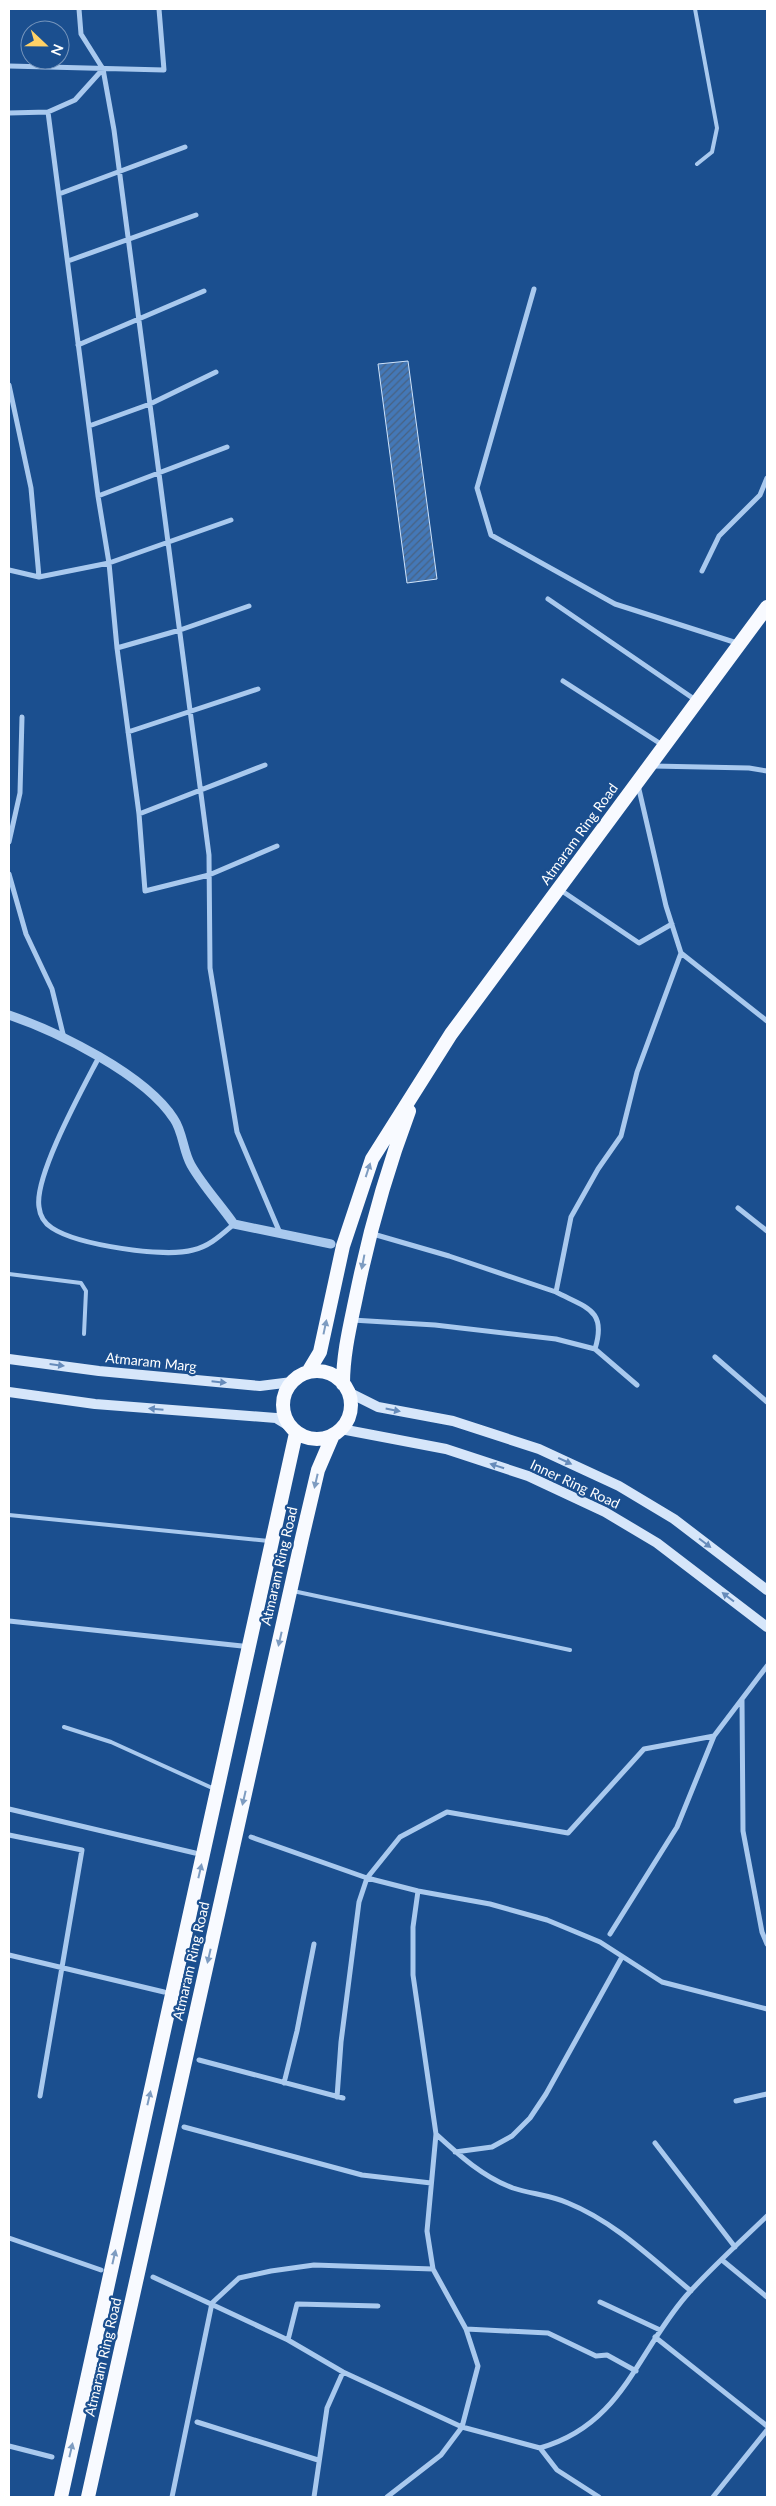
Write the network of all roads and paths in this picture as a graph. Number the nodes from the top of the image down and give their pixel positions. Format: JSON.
{"nodes":[{"id":1,"x":80,"y":9,"type":"edge"},
{"id":2,"x":159,"y":9,"type":"edge"},
{"id":3,"x":695,"y":9,"type":"edge"},
{"id":4,"x":9,"y":66,"type":"edge"},
{"id":5,"x":103,"y":69,"type":"junction"},
{"id":6,"x":48,"y":112,"type":"junction"},
{"id":7,"x":9,"y":113,"type":"edge"},
{"id":8,"x":185,"y":147,"type":"dead end"},
{"id":9,"x":697,"y":164,"type":"dead end"},
{"id":10,"x":120,"y":171,"type":"junction"},
{"id":11,"x":59,"y":194,"type":"junction"},
{"id":12,"x":196,"y":215,"type":"dead end"},
{"id":13,"x":129,"y":239,"type":"junction"},
{"id":14,"x":68,"y":261,"type":"junction"},
{"id":15,"x":534,"y":289,"type":"dead end"},
{"id":16,"x":204,"y":291,"type":"dead end"},
{"id":17,"x":139,"y":320,"type":"junction"},
{"id":18,"x":78,"y":345,"type":"junction"},
{"id":19,"x":216,"y":372,"type":"dead end"},
{"id":20,"x":9,"y":385,"type":"edge"},
{"id":21,"x":150,"y":404,"type":"junction"},
{"id":22,"x":89,"y":426,"type":"junction"},
{"id":23,"x":227,"y":447,"type":"dead end"},
{"id":24,"x":159,"y":472,"type":"junction"},
{"id":25,"x":767,"y":478,"type":"edge"},
{"id":26,"x":98,"y":496,"type":"junction"},
{"id":27,"x":231,"y":520,"type":"dead end"},
{"id":28,"x":168,"y":542,"type":"junction"},
{"id":29,"x":109,"y":563,"type":"junction"},
{"id":30,"x":9,"y":570,"type":"edge"},
{"id":31,"x":702,"y":571,"type":"dead end"},
{"id":32,"x":39,"y":577,"type":"junction"},
{"id":33,"x":548,"y":599,"type":"dead end"},
{"id":34,"x":249,"y":606,"type":"dead end"},
{"id":35,"x":767,"y":607,"type":"edge"},
{"id":36,"x":180,"y":630,"type":"junction"},
{"id":37,"x":740,"y":644,"type":"junction"},
{"id":38,"x":117,"y":648,"type":"junction"},
{"id":39,"x":563,"y":681,"type":"dead end"},
{"id":40,"x":258,"y":689,"type":"dead end"},
{"id":41,"x":697,"y":702,"type":"junction"},
{"id":42,"x":190,"y":710,"type":"junction"},
{"id":43,"x":22,"y":717,"type":"dead end"},
{"id":44,"x":128,"y":732,"type":"junction"},
{"id":45,"x":664,"y":746,"type":"junction"},
{"id":46,"x":265,"y":765,"type":"dead end"},
{"id":47,"x":650,"y":766,"type":"junction"},
{"id":48,"x":767,"y":771,"type":"edge"},
{"id":49,"x":638,"y":782,"type":"junction"},
{"id":50,"x":201,"y":789,"type":"junction"},
{"id":51,"x":139,"y":814,"type":"junction"},
{"id":52,"x":9,"y":842,"type":"edge"},
{"id":53,"x":277,"y":846,"type":"dead end"},
{"id":54,"x":9,"y":874,"type":"edge"},
{"id":55,"x":209,"y":875,"type":"junction"},
{"id":56,"x":559,"y":888,"type":"junction"},
{"id":57,"x":672,"y":924,"type":"junction"},
{"id":58,"x":682,"y":953,"type":"junction"},
{"id":59,"x":9,"y":1016,"type":"edge"},
{"id":60,"x":767,"y":1021,"type":"edge"},
{"id":61,"x":64,"y":1038,"type":"junction"},
{"id":62,"x":98,"y":1057,"type":"junction"},
{"id":63,"x":420,"y":1082,"type":"junction"},
{"id":64,"x":738,"y":1208,"type":"dead end"},
{"id":65,"x":234,"y":1224,"type":"junction"},
{"id":66,"x":767,"y":1231,"type":"edge"},
{"id":67,"x":280,"y":1233,"type":"junction"},
{"id":68,"x":370,"y":1233,"type":"junction"},
{"id":69,"x":331,"y":1244,"type":"dead end"},
{"id":70,"x":9,"y":1274,"type":"edge"},
{"id":71,"x":556,"y":1292,"type":"junction"},
{"id":72,"x":351,"y":1320,"type":"junction"},
{"id":73,"x":84,"y":1334,"type":"dead end"},
{"id":74,"x":595,"y":1349,"type":"junction"},
{"id":75,"x":715,"y":1357,"type":"dead end"},
{"id":76,"x":9,"y":1359,"type":"edge"},
{"id":77,"x":308,"y":1372,"type":"junction"},
{"id":78,"x":292,"y":1382,"type":"junction"},
{"id":79,"x":637,"y":1385,"type":"dead end"},
{"id":80,"x":346,"y":1388,"type":"junction"},
{"id":81,"x":9,"y":1392,"type":"edge"},
{"id":82,"x":767,"y":1402,"type":"edge"},
{"id":83,"x":293,"y":1430,"type":"junction"},
{"id":84,"x":337,"y":1432,"type":"junction"},
{"id":85,"x":9,"y":1515,"type":"edge"},
{"id":86,"x":273,"y":1542,"type":"junction"},
{"id":87,"x":767,"y":1590,"type":"edge"},
{"id":88,"x":290,"y":1591,"type":"junction"},
{"id":89,"x":9,"y":1621,"type":"edge"},
{"id":90,"x":767,"y":1626,"type":"edge"},
{"id":91,"x":242,"y":1646,"type":"dead end"},
{"id":92,"x":570,"y":1650,"type":"dead end"},
{"id":93,"x":767,"y":1666,"type":"edge"},
{"id":94,"x":742,"y":1700,"type":"junction"},
{"id":95,"x":64,"y":1727,"type":"dead end"},
{"id":96,"x":714,"y":1736,"type":"junction"},
{"id":97,"x":210,"y":1787,"type":"dead end"},
{"id":98,"x":9,"y":1809,"type":"edge"},
{"id":99,"x":9,"y":1835,"type":"edge"},
{"id":100,"x":251,"y":1837,"type":"dead end"},
{"id":101,"x":195,"y":1853,"type":"dead end"},
{"id":102,"x":367,"y":1878,"type":"junction"},
{"id":103,"x":418,"y":1891,"type":"junction"},
{"id":104,"x":610,"y":1934,"type":"dead end"},
{"id":105,"x":314,"y":1944,"type":"dead end"},
{"id":106,"x":767,"y":1944,"type":"edge"},
{"id":107,"x":9,"y":1955,"type":"edge"},
{"id":108,"x":622,"y":1957,"type":"junction"},
{"id":109,"x":63,"y":1968,"type":"junction"},
{"id":110,"x":164,"y":1992,"type":"dead end"},
{"id":111,"x":767,"y":2009,"type":"edge"},
{"id":112,"x":200,"y":2060,"type":"dead end"},
{"id":113,"x":284,"y":2082,"type":"junction"},
{"id":114,"x":767,"y":2094,"type":"edge"},
{"id":115,"x":40,"y":2096,"type":"dead end"},
{"id":116,"x":337,"y":2096,"type":"junction"},
{"id":117,"x":343,"y":2098,"type":"dead end"},
{"id":118,"x":736,"y":2102,"type":"dead end"},
{"id":119,"x":184,"y":2127,"type":"dead end"},
{"id":120,"x":436,"y":2134,"type":"junction"},
{"id":121,"x":655,"y":2143,"type":"dead end"},
{"id":122,"x":455,"y":2152,"type":"junction"},
{"id":123,"x":431,"y":2183,"type":"junction"},
{"id":124,"x":767,"y":2216,"type":"edge"},
{"id":125,"x":9,"y":2238,"type":"edge"},
{"id":126,"x":735,"y":2248,"type":"junction"},
{"id":127,"x":722,"y":2260,"type":"junction"},
{"id":128,"x":433,"y":2269,"type":"junction"},
{"id":129,"x":101,"y":2270,"type":"dead end"},
{"id":130,"x":153,"y":2277,"type":"dead end"},
{"id":131,"x":691,"y":2291,"type":"junction"},
{"id":132,"x":767,"y":2297,"type":"edge"},
{"id":133,"x":600,"y":2302,"type":"dead end"},
{"id":134,"x":212,"y":2303,"type":"junction"},
{"id":135,"x":378,"y":2306,"type":"dead end"},
{"id":136,"x":466,"y":2329,"type":"junction"},
{"id":137,"x":660,"y":2330,"type":"junction"},
{"id":138,"x":655,"y":2337,"type":"junction"},
{"id":139,"x":288,"y":2340,"type":"junction"},
{"id":140,"x":636,"y":2371,"type":"junction"},
{"id":141,"x":344,"y":2372,"type":"junction"},
{"id":142,"x":197,"y":2422,"type":"dead end"},
{"id":143,"x":767,"y":2426,"type":"edge"},
{"id":144,"x":462,"y":2427,"type":"junction"},
{"id":145,"x":767,"y":2430,"type":"edge"},
{"id":146,"x":9,"y":2446,"type":"edge"},
{"id":147,"x":540,"y":2448,"type":"junction"},
{"id":148,"x":52,"y":2457,"type":"dead end"},
{"id":149,"x":318,"y":2460,"type":"junction"},
{"id":150,"x":61,"y":2497,"type":"edge"},
{"id":151,"x":88,"y":2497,"type":"edge"},
{"id":152,"x":173,"y":2497,"type":"edge"},
{"id":153,"x":314,"y":2497,"type":"edge"},
{"id":154,"x":387,"y":2497,"type":"edge"},
{"id":155,"x":599,"y":2497,"type":"edge"},
{"id":156,"x":713,"y":2497,"type":"edge"}],
"edges":[{"from":1,"to":5,"type":"street"},
{"from":2,"to":5,"type":"street"},
{"from":3,"to":9,"type":"lane"},
{"from":4,"to":5,"type":"street"},
{"from":5,"to":6,"type":"street"},
{"from":5,"to":10,"type":"street"},
{"from":6,"to":7,"type":"street"},
{"from":6,"to":11,"type":"street"},
{"from":8,"to":10,"type":"street"},
{"from":10,"to":11,"type":"street"},
{"from":10,"to":13,"type":"street"},
{"from":11,"to":14,"type":"street"},
{"from":12,"to":13,"type":"street"},
{"from":13,"to":14,"type":"street"},
{"from":13,"to":17,"type":"street"},
{"from":14,"to":18,"type":"street"},
{"from":15,"to":37,"type":"street"},
{"from":16,"to":17,"type":"street"},
{"from":17,"to":18,"type":"street"},
{"from":17,"to":21,"type":"street"},
{"from":18,"to":22,"type":"street"},
{"from":19,"to":21,"type":"street"},
{"from":20,"to":32,"type":"street"},
{"from":21,"to":22,"type":"street"},
{"from":21,"to":24,"type":"street"},
{"from":22,"to":26,"type":"street"},
{"from":23,"to":24,"type":"street"},
{"from":24,"to":26,"type":"street"},
{"from":24,"to":28,"type":"street"},
{"from":25,"to":31,"type":"street"},
{"from":26,"to":29,"type":"street"},
{"from":27,"to":28,"type":"street"},
{"from":28,"to":29,"type":"street"},
{"from":28,"to":36,"type":"street"},
{"from":29,"to":32,"type":"street"},
{"from":29,"to":38,"type":"street"},
{"from":30,"to":32,"type":"street"},
{"from":33,"to":41,"type":"street"},
{"from":34,"to":36,"type":"street"},
{"from":35,"to":37,"type":"highway","name":"Atmaram Ring Road"},
{"from":36,"to":38,"type":"street"},
{"from":36,"to":42,"type":"street"},
{"from":37,"to":41,"type":"highway","name":"Atmaram Ring Road"},
{"from":38,"to":44,"type":"street"},
{"from":39,"to":45,"type":"street"},
{"from":40,"to":42,"type":"street"},
{"from":41,"to":45,"type":"highway","name":"Atmaram Ring Road"},
{"from":42,"to":44,"type":"street"},
{"from":42,"to":50,"type":"street"},
{"from":43,"to":52,"type":"street"},
{"from":44,"to":51,"type":"street"},
{"from":45,"to":47,"type":"highway","name":"Atmaram Ring Road"},
{"from":46,"to":50,"type":"street"},
{"from":47,"to":48,"type":"street"},
{"from":47,"to":49,"type":"highway","name":"Atmaram Ring Road"},
{"from":49,"to":56,"type":"highway","name":"Atmaram Ring Road"},
{"from":49,"to":57,"type":"street"},
{"from":50,"to":51,"type":"street"},
{"from":50,"to":55,"type":"street"},
{"from":51,"to":55,"type":"street"},
{"from":53,"to":55,"type":"street"},
{"from":54,"to":61,"type":"street"},
{"from":55,"to":67,"type":"street"},
{"from":56,"to":57,"type":"street"},
{"from":56,"to":63,"type":"highway","name":"Atmaram Ring Road"},
{"from":57,"to":58,"type":"street"},
{"from":58,"to":60,"type":"street"},
{"from":58,"to":71,"type":"street"},
{"from":59,"to":61,"type":"street"},
{"from":61,"to":62,"type":"street"},
{"from":62,"to":65,"type":"street"},
{"from":62,"to":65,"type":"street"},
{"from":63,"to":68,"type":"highway","name":"Atmaram Ring Road"},
{"from":77,"to":63,"type":"highway","name":"Atmaram Ring Road","one_way":true},
{"from":64,"to":66,"type":"street"},
{"from":65,"to":67,"type":"street"},
{"from":67,"to":69,"type":"street"},
{"from":68,"to":71,"type":"street"},
{"from":68,"to":72,"type":"highway","name":"Atmaram Ring Road","one_way":true},
{"from":70,"to":73,"type":"lane"},
{"from":71,"to":74,"type":"street"},
{"from":72,"to":74,"type":"street"},
{"from":72,"to":80,"type":"highway","name":"Atmaram Ring Road"},
{"from":74,"to":79,"type":"street"},
{"from":75,"to":82,"type":"street"},
{"from":76,"to":78,"type":"main road","name":"Atmaram Marg","one_way":true},
{"from":77,"to":78,"type":"highway"},
{"from":77,"to":80,"type":"highway"},
{"from":78,"to":83,"type":"highway"},
{"from":80,"to":84,"type":"highway"},
{"from":80,"to":87,"type":"main road","name":"Inner Ring Road","one_way":true},
{"from":83,"to":81,"type":"main road","one_way":true},
{"from":83,"to":84,"type":"highway"},
{"from":83,"to":86,"type":"highway","name":"Atmaram Ring Road"},
{"from":84,"to":88,"type":"highway","name":"Atmaram Ring Road","one_way":true},
{"from":90,"to":84,"type":"main road","name":"Inner Ring Road","one_way":true},
{"from":85,"to":86,"type":"lane"},
{"from":150,"to":86,"type":"highway","name":"Atmaram Ring Road","one_way":true},
{"from":88,"to":92,"type":"lane"},
{"from":88,"to":151,"type":"highway","name":"Atmaram Ring Road","one_way":true},
{"from":89,"to":91,"type":"street"},
{"from":93,"to":94,"type":"street"},
{"from":94,"to":96,"type":"street"},
{"from":94,"to":106,"type":"street"},
{"from":95,"to":97,"type":"lane"},
{"from":96,"to":102,"type":"street"},
{"from":96,"to":104,"type":"street"},
{"from":98,"to":101,"type":"street"},
{"from":99,"to":109,"type":"street"},
{"from":100,"to":102,"type":"street"},
{"from":102,"to":103,"type":"street"},
{"from":102,"to":116,"type":"street"},
{"from":103,"to":108,"type":"street"},
{"from":103,"to":120,"type":"street"},
{"from":105,"to":113,"type":"street"},
{"from":107,"to":109,"type":"street"},
{"from":108,"to":111,"type":"street"},
{"from":108,"to":122,"type":"street"},
{"from":109,"to":110,"type":"street"},
{"from":109,"to":115,"type":"street"},
{"from":112,"to":113,"type":"street"},
{"from":113,"to":116,"type":"street"},
{"from":114,"to":118,"type":"street"},
{"from":116,"to":117,"type":"street"},
{"from":119,"to":123,"type":"street"},
{"from":120,"to":122,"type":"street"},
{"from":120,"to":123,"type":"street"},
{"from":121,"to":126,"type":"street"},
{"from":122,"to":131,"type":"street"},
{"from":123,"to":128,"type":"street"},
{"from":124,"to":126,"type":"street"},
{"from":125,"to":129,"type":"street"},
{"from":126,"to":127,"type":"street"},
{"from":127,"to":131,"type":"street"},
{"from":127,"to":132,"type":"street"},
{"from":128,"to":134,"type":"street"},
{"from":128,"to":136,"type":"street"},
{"from":130,"to":134,"type":"street"},
{"from":131,"to":137,"type":"street"},
{"from":133,"to":137,"type":"street"},
{"from":134,"to":139,"type":"street"},
{"from":134,"to":152,"type":"street"},
{"from":135,"to":139,"type":"street"},
{"from":136,"to":140,"type":"street"},
{"from":136,"to":144,"type":"street"},
{"from":137,"to":138,"type":"street"},
{"from":138,"to":140,"type":"street"},
{"from":138,"to":143,"type":"street"},
{"from":139,"to":141,"type":"street"},
{"from":140,"to":147,"type":"street"},
{"from":141,"to":144,"type":"street"},
{"from":141,"to":149,"type":"street"},
{"from":142,"to":149,"type":"street"},
{"from":144,"to":147,"type":"street"},
{"from":144,"to":154,"type":"street"},
{"from":145,"to":156,"type":"street"},
{"from":146,"to":148,"type":"street"},
{"from":147,"to":155,"type":"street"},
{"from":149,"to":153,"type":"street"}]}
